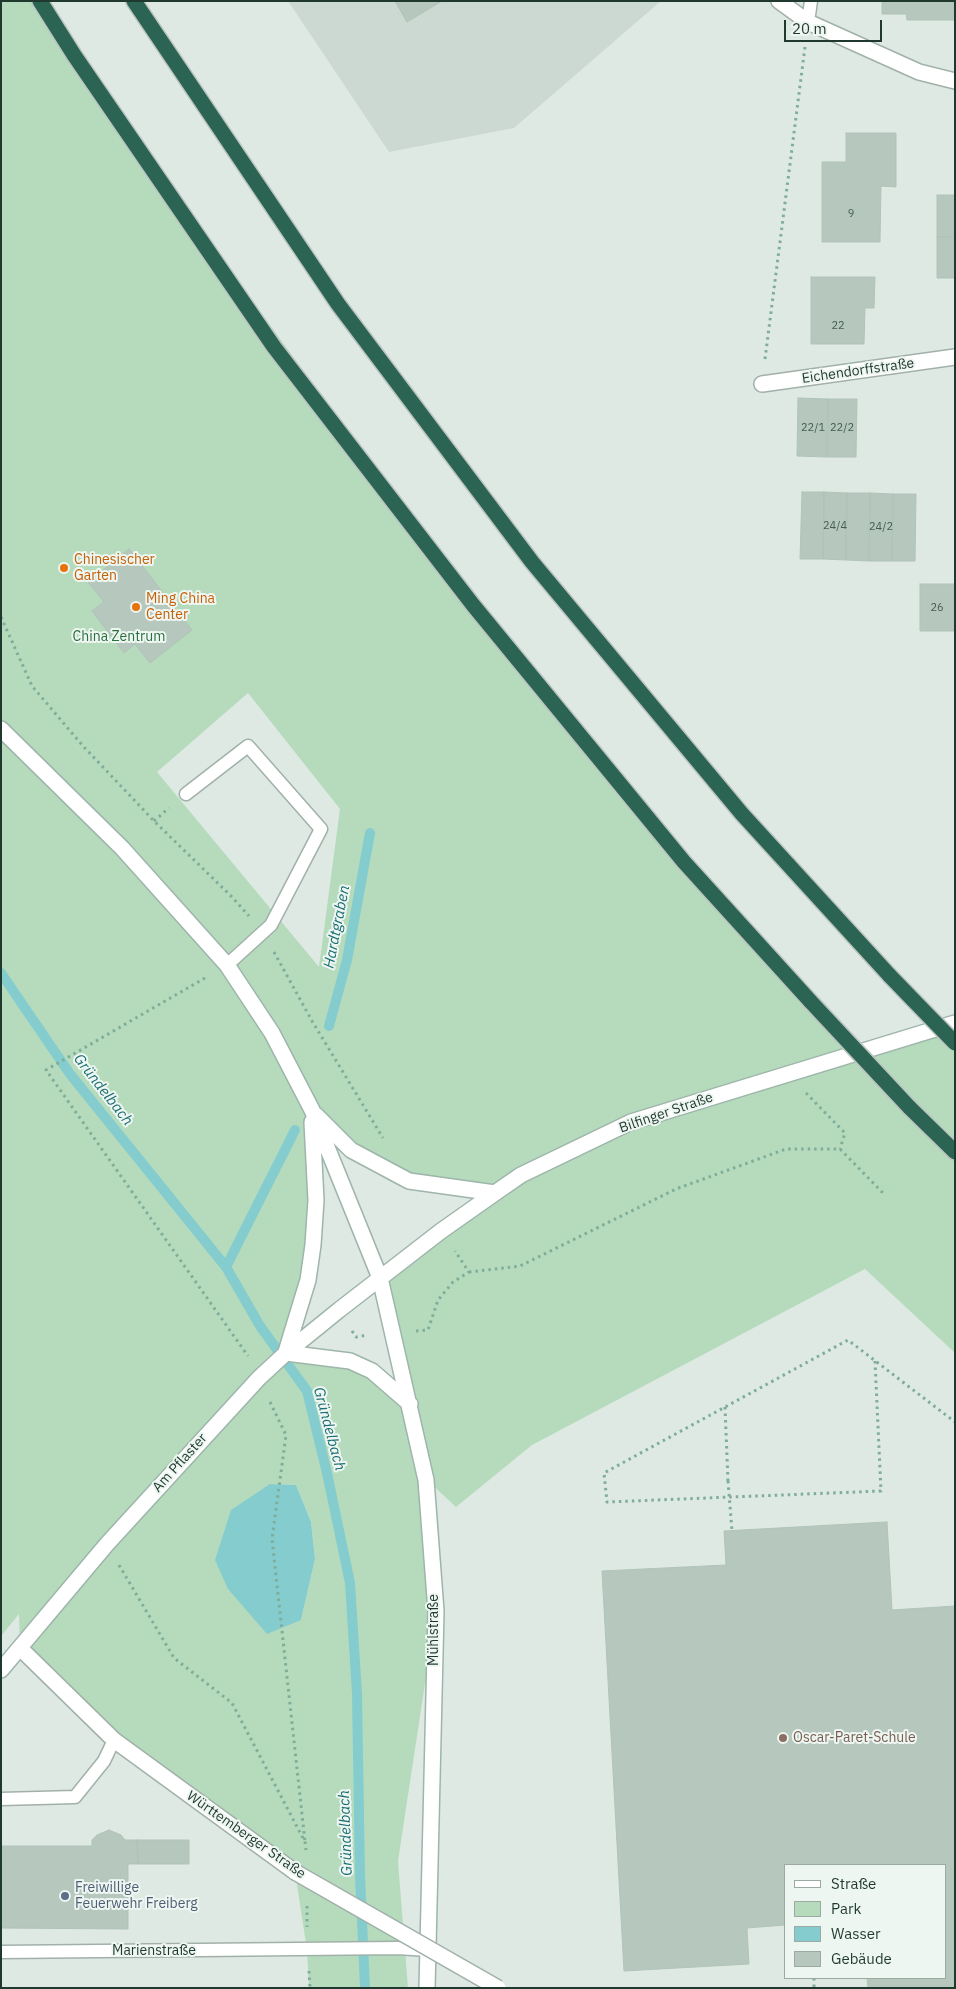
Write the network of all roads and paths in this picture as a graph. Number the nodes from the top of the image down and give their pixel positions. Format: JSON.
{"nodes":[{"id":1,"x":40,"y":1,"type":"edge"},
{"id":2,"x":134,"y":1,"type":"edge"},
{"id":3,"x":779,"y":1,"type":"edge"},
{"id":4,"x":811,"y":1,"type":"edge"},
{"id":5,"x":808,"y":22,"type":"junction"},
{"id":6,"x":955,"y":81,"type":"edge"},
{"id":7,"x":955,"y":357,"type":"edge"},
{"id":8,"x":762,"y":384,"type":"joint"},
{"id":9,"x":1,"y":617,"type":"edge"},
{"id":10,"x":1,"y":729,"type":"edge"},
{"id":11,"x":186,"y":794,"type":"dead end"},
{"id":12,"x":264,"y":933,"type":"junction"},
{"id":13,"x":227,"y":965,"type":"junction"},
{"id":14,"x":955,"y":1023,"type":"edge"},
{"id":15,"x":955,"y":1042,"type":"edge"},
{"id":16,"x":46,"y":1070,"type":"dead end"},
{"id":17,"x":788,"y":1073,"type":"junction"},
{"id":18,"x":312,"y":1110,"type":"junction"},
{"id":19,"x":383,"y":1139,"type":"dead end"},
{"id":20,"x":840,"y":1149,"type":"junction"},
{"id":21,"x":955,"y":1152,"type":"edge"},
{"id":22,"x":495,"y":1193,"type":"junction"},
{"id":23,"x":884,"y":1193,"type":"dead end"},
{"id":24,"x":469,"y":1272,"type":"dead end"},
{"id":25,"x":380,"y":1278,"type":"junction"},
{"id":26,"x":286,"y":1353,"type":"junction"},
{"id":27,"x":875,"y":1361,"type":"junction"},
{"id":28,"x":410,"y":1404,"type":"junction"},
{"id":29,"x":725,"y":1407,"type":"junction"},
{"id":30,"x":955,"y":1422,"type":"edge"},
{"id":31,"x":732,"y":1531,"type":"dead end"},
{"id":32,"x":107,"y":1544,"type":"junction"},
{"id":33,"x":20,"y":1648,"type":"junction"},
{"id":34,"x":1,"y":1670,"type":"edge"},
{"id":35,"x":114,"y":1740,"type":"junction"},
{"id":36,"x":1,"y":1798,"type":"edge"},
{"id":37,"x":306,"y":1853,"type":"dead end"},
{"id":38,"x":306,"y":1900,"type":"dead end"},
{"id":39,"x":307,"y":1950,"type":"junction"},
{"id":40,"x":428,"y":1950,"type":"junction"},
{"id":41,"x":1,"y":1952,"type":"edge"},
{"id":42,"x":310,"y":1988,"type":"edge"},
{"id":43,"x":427,"y":1988,"type":"edge"},
{"id":44,"x":498,"y":1988,"type":"edge"}],
"edges":[{"from":1,"to":21,"type":"highway","bridge":true},
{"from":2,"to":15,"type":"highway","bridge":true},
{"from":3,"to":5,"type":"street"},
{"from":4,"to":5,"type":"lane"},
{"from":5,"to":6,"type":"street"},
{"from":5,"to":8,"type":"path"},
{"from":7,"to":8,"type":"street","name":"Eichendorffstraße"},
{"from":9,"to":12,"type":"path"},
{"from":10,"to":13,"type":"street"},
{"from":11,"to":12,"type":"lane"},
{"from":12,"to":13,"type":"lane"},
{"from":12,"to":19,"type":"path"},
{"from":13,"to":16,"type":"path"},
{"from":13,"to":18,"type":"street"},
{"from":14,"to":17,"type":"street","name":"Bilfinger Straße"},
{"from":17,"to":20,"type":"path"},
{"from":17,"to":22,"type":"street","name":"Bilfinger Straße"},
{"from":18,"to":22,"type":"street"},
{"from":18,"to":25,"type":"street","name":"Mühlstraße"},
{"from":18,"to":26,"type":"street"},
{"from":20,"to":23,"type":"path"},
{"from":20,"to":24,"type":"path"},
{"from":22,"to":25,"type":"street","name":"Bilfinger Straße"},
{"from":25,"to":26,"type":"street","name":"Am Pflaster"},
{"from":25,"to":28,"type":"street","name":"Mühlstraße"},
{"from":26,"to":28,"type":"street"},
{"from":26,"to":32,"type":"street","name":"Am Pflaster"},
{"from":27,"to":29,"type":"path"},
{"from":27,"to":29,"type":"path"},
{"from":27,"to":30,"type":"path"},
{"from":28,"to":40,"type":"street","name":"Mühlstraße"},
{"from":29,"to":31,"type":"path","bridge":true},
{"from":32,"to":33,"type":"street","name":"Am Pflaster"},
{"from":32,"to":37,"type":"path"},
{"from":33,"to":34,"type":"street","name":"Am Pflaster"},
{"from":33,"to":35,"type":"street","name":"Württemberger Straße"},
{"from":35,"to":36,"type":"lane"},
{"from":35,"to":44,"type":"street","name":"Württemberger Straße","bridge":true},
{"from":38,"to":39,"type":"path"},
{"from":39,"to":40,"type":"lane","name":"Marienstraße"},
{"from":39,"to":41,"type":"lane","name":"Marienstraße"},
{"from":39,"to":42,"type":"path"},
{"from":40,"to":43,"type":"street","name":"Mühlstraße"}]}
